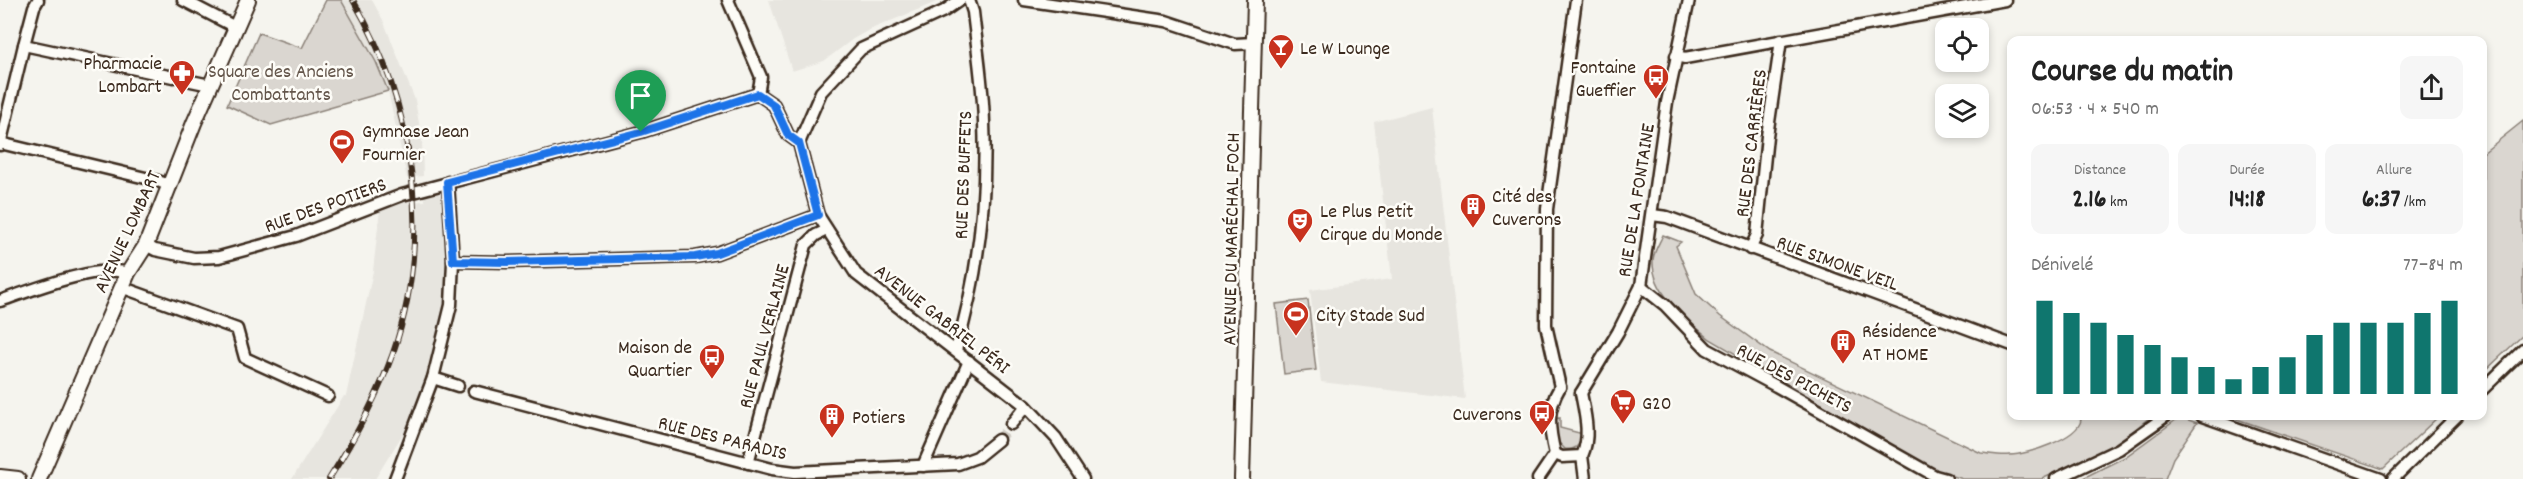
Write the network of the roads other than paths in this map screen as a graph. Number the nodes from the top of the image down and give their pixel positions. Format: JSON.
{"nodes":[{"id":1,"x":38,"y":0,"type":"edge"},
{"id":2,"x":183,"y":0,"type":"edge"},
{"id":3,"x":248,"y":0,"type":"edge"},
{"id":4,"x":728,"y":0,"type":"edge"},
{"id":5,"x":960,"y":0,"type":"edge"},
{"id":6,"x":969,"y":0,"type":"edge"},
{"id":7,"x":1024,"y":0,"type":"edge"},
{"id":8,"x":1255,"y":0,"type":"edge"},
{"id":9,"x":1576,"y":0,"type":"edge"},
{"id":10,"x":1689,"y":0,"type":"edge"},
{"id":11,"x":2005,"y":0,"type":"edge"},
{"id":12,"x":235,"y":27,"type":"junction"},
{"id":13,"x":1781,"y":40,"type":"junction"},
{"id":14,"x":1254,"y":43,"type":"junction"},
{"id":15,"x":24,"y":45,"type":"junction"},
{"id":16,"x":1676,"y":56,"type":"junction"},
{"id":17,"x":173,"y":77,"type":"tunnel mouth"},
{"id":18,"x":191,"y":81,"type":"tunnel mouth"},
{"id":19,"x":210,"y":85,"type":"junction"},
{"id":20,"x":758,"y":94,"type":"junction"},
{"id":21,"x":799,"y":143,"type":"junction"},
{"id":22,"x":0,"y":144,"type":"edge"},
{"id":23,"x":447,"y":182,"type":"junction"},
{"id":24,"x":171,"y":186,"type":"junction"},
{"id":25,"x":818,"y":215,"type":"junction"},
{"id":26,"x":1652,"y":215,"type":"junction"},
{"id":27,"x":827,"y":230,"type":"junction"},
{"id":28,"x":146,"y":245,"type":"junction"},
{"id":29,"x":1750,"y":249,"type":"junction"},
{"id":30,"x":453,"y":261,"type":"junction"},
{"id":31,"x":128,"y":273,"type":"junction"},
{"id":32,"x":1641,"y":286,"type":"junction"},
{"id":33,"x":121,"y":287,"type":"junction"},
{"id":34,"x":0,"y":301,"type":"edge"},
{"id":35,"x":2007,"y":343,"type":"edge"},
{"id":36,"x":956,"y":350,"type":"junction"},
{"id":37,"x":2523,"y":350,"type":"edge"},
{"id":38,"x":969,"y":361,"type":"junction"},
{"id":39,"x":433,"y":378,"type":"junction"},
{"id":40,"x":2487,"y":385,"type":"edge"},
{"id":41,"x":458,"y":386,"type":"dead end"},
{"id":42,"x":1560,"y":387,"type":"junction"},
{"id":43,"x":474,"y":391,"type":"dead end"},
{"id":44,"x":1581,"y":393,"type":"junction"},
{"id":45,"x":328,"y":396,"type":"dead end"},
{"id":46,"x":1026,"y":406,"type":"junction"},
{"id":47,"x":2160,"y":420,"type":"edge"},
{"id":48,"x":2213,"y":420,"type":"edge"},
{"id":49,"x":2453,"y":420,"type":"edge"},
{"id":50,"x":1011,"y":424,"type":"tunnel mouth"},
{"id":51,"x":998,"y":440,"type":"tunnel mouth"},
{"id":52,"x":1555,"y":454,"type":"junction"},
{"id":53,"x":1582,"y":456,"type":"junction"},
{"id":54,"x":748,"y":463,"type":"junction"},
{"id":55,"x":923,"y":466,"type":"junction"},
{"id":56,"x":0,"y":477,"type":"edge"},
{"id":57,"x":1245,"y":478,"type":"edge"},
{"id":58,"x":18,"y":479,"type":"edge"},
{"id":59,"x":39,"y":479,"type":"edge"},
{"id":60,"x":395,"y":479,"type":"edge"},
{"id":61,"x":1083,"y":479,"type":"edge"},
{"id":62,"x":1538,"y":479,"type":"edge"},
{"id":63,"x":1585,"y":479,"type":"edge"},
{"id":64,"x":1946,"y":479,"type":"edge"},
{"id":65,"x":2056,"y":479,"type":"edge"},
{"id":66,"x":2381,"y":479,"type":"edge"},
{"id":67,"x":2393,"y":479,"type":"edge"}],
"edges":[{"from":1,"to":15,"type":"street"},
{"from":2,"to":12,"type":"street"},
{"from":3,"to":12,"type":"main road","name":"AVENUE LOMBART"},
{"from":4,"to":20,"type":"street"},
{"from":5,"to":21,"type":"street"},
{"from":6,"to":36,"type":"street","name":"RUE DES BUFFETS"},
{"from":7,"to":14,"type":"street"},
{"from":8,"to":14,"type":"main road","name":"AVENUE DU MARÉCHAL FOCH"},
{"from":9,"to":42,"type":"street"},
{"from":10,"to":16,"type":"street","name":"RUE DE LA FONTAINE"},
{"from":11,"to":13,"type":"street"},
{"from":12,"to":19,"type":"main road","name":"AVENUE LOMBART"},
{"from":13,"to":16,"type":"street"},
{"from":13,"to":29,"type":"street","name":"RUE DES CARRIÈRES"},
{"from":14,"to":57,"type":"main road","name":"AVENUE DU MARÉCHAL FOCH"},
{"from":15,"to":17,"type":"street"},
{"from":15,"to":22,"type":"street"},
{"from":16,"to":26,"type":"street","name":"RUE DE LA FONTAINE"},
{"from":18,"to":19,"type":"street"},
{"from":19,"to":24,"type":"main road","name":"AVENUE LOMBART"},
{"from":20,"to":21,"type":"street"},
{"from":20,"to":23,"type":"street","name":"RUE DES POTIERS"},
{"from":21,"to":25,"type":"street","name":"AVENUE GABRIEL PÉRI"},
{"from":22,"to":24,"type":"street"},
{"from":23,"to":28,"type":"street","name":"RUE DES POTIERS"},
{"from":23,"to":30,"type":"street"},
{"from":24,"to":28,"type":"main road","name":"AVENUE LOMBART"},
{"from":25,"to":27,"type":"street","name":"AVENUE GABRIEL PÉRI"},
{"from":25,"to":30,"type":"street"},
{"from":26,"to":29,"type":"street","name":"RUE SIMONE VEIL"},
{"from":26,"to":32,"type":"street","name":"RUE DE LA FONTAINE"},
{"from":27,"to":36,"type":"street","name":"AVENUE GABRIEL PÉRI"},
{"from":27,"to":54,"type":"street","name":"RUE PAUL VERLAINE"},
{"from":28,"to":31,"type":"main road","name":"AVENUE LOMBART"},
{"from":29,"to":35,"type":"street","name":"RUE SIMONE VEIL"},
{"from":30,"to":39,"type":"street"},
{"from":31,"to":33,"type":"main road","name":"AVENUE LOMBART"},
{"from":31,"to":34,"type":"street"},
{"from":32,"to":44,"type":"street","name":"RUE DE LA FONTAINE"},
{"from":32,"to":64,"type":"street","name":"RUE DES PICHETS"},
{"from":33,"to":45,"type":"street"},
{"from":33,"to":59,"type":"main road","name":"AVENUE LOMBART"},
{"from":36,"to":38,"type":"street","name":"AVENUE GABRIEL PÉRI"},
{"from":37,"to":40,"type":"street"},
{"from":38,"to":46,"type":"street","name":"AVENUE GABRIEL PÉRI"},
{"from":38,"to":55,"type":"street"},
{"from":39,"to":41,"type":"street"},
{"from":39,"to":60,"type":"street"},
{"from":42,"to":44,"type":"street"},
{"from":42,"to":52,"type":"street"},
{"from":43,"to":54,"type":"street","name":"RUE DES PARADIS"},
{"from":44,"to":53,"type":"street"},
{"from":46,"to":50,"type":"street"},
{"from":46,"to":61,"type":"street","name":"AVENUE GABRIEL PÉRI"},
{"from":47,"to":65,"type":"street"},
{"from":48,"to":66,"type":"street"},
{"from":49,"to":67,"type":"street"},
{"from":51,"to":55,"type":"street","name":"RUE DES PARADIS"},
{"from":52,"to":53,"type":"street"},
{"from":52,"to":62,"type":"street"},
{"from":53,"to":63,"type":"street"},
{"from":54,"to":55,"type":"street","name":"RUE DES PARADIS"},
{"from":56,"to":58,"type":"main road"}]}
